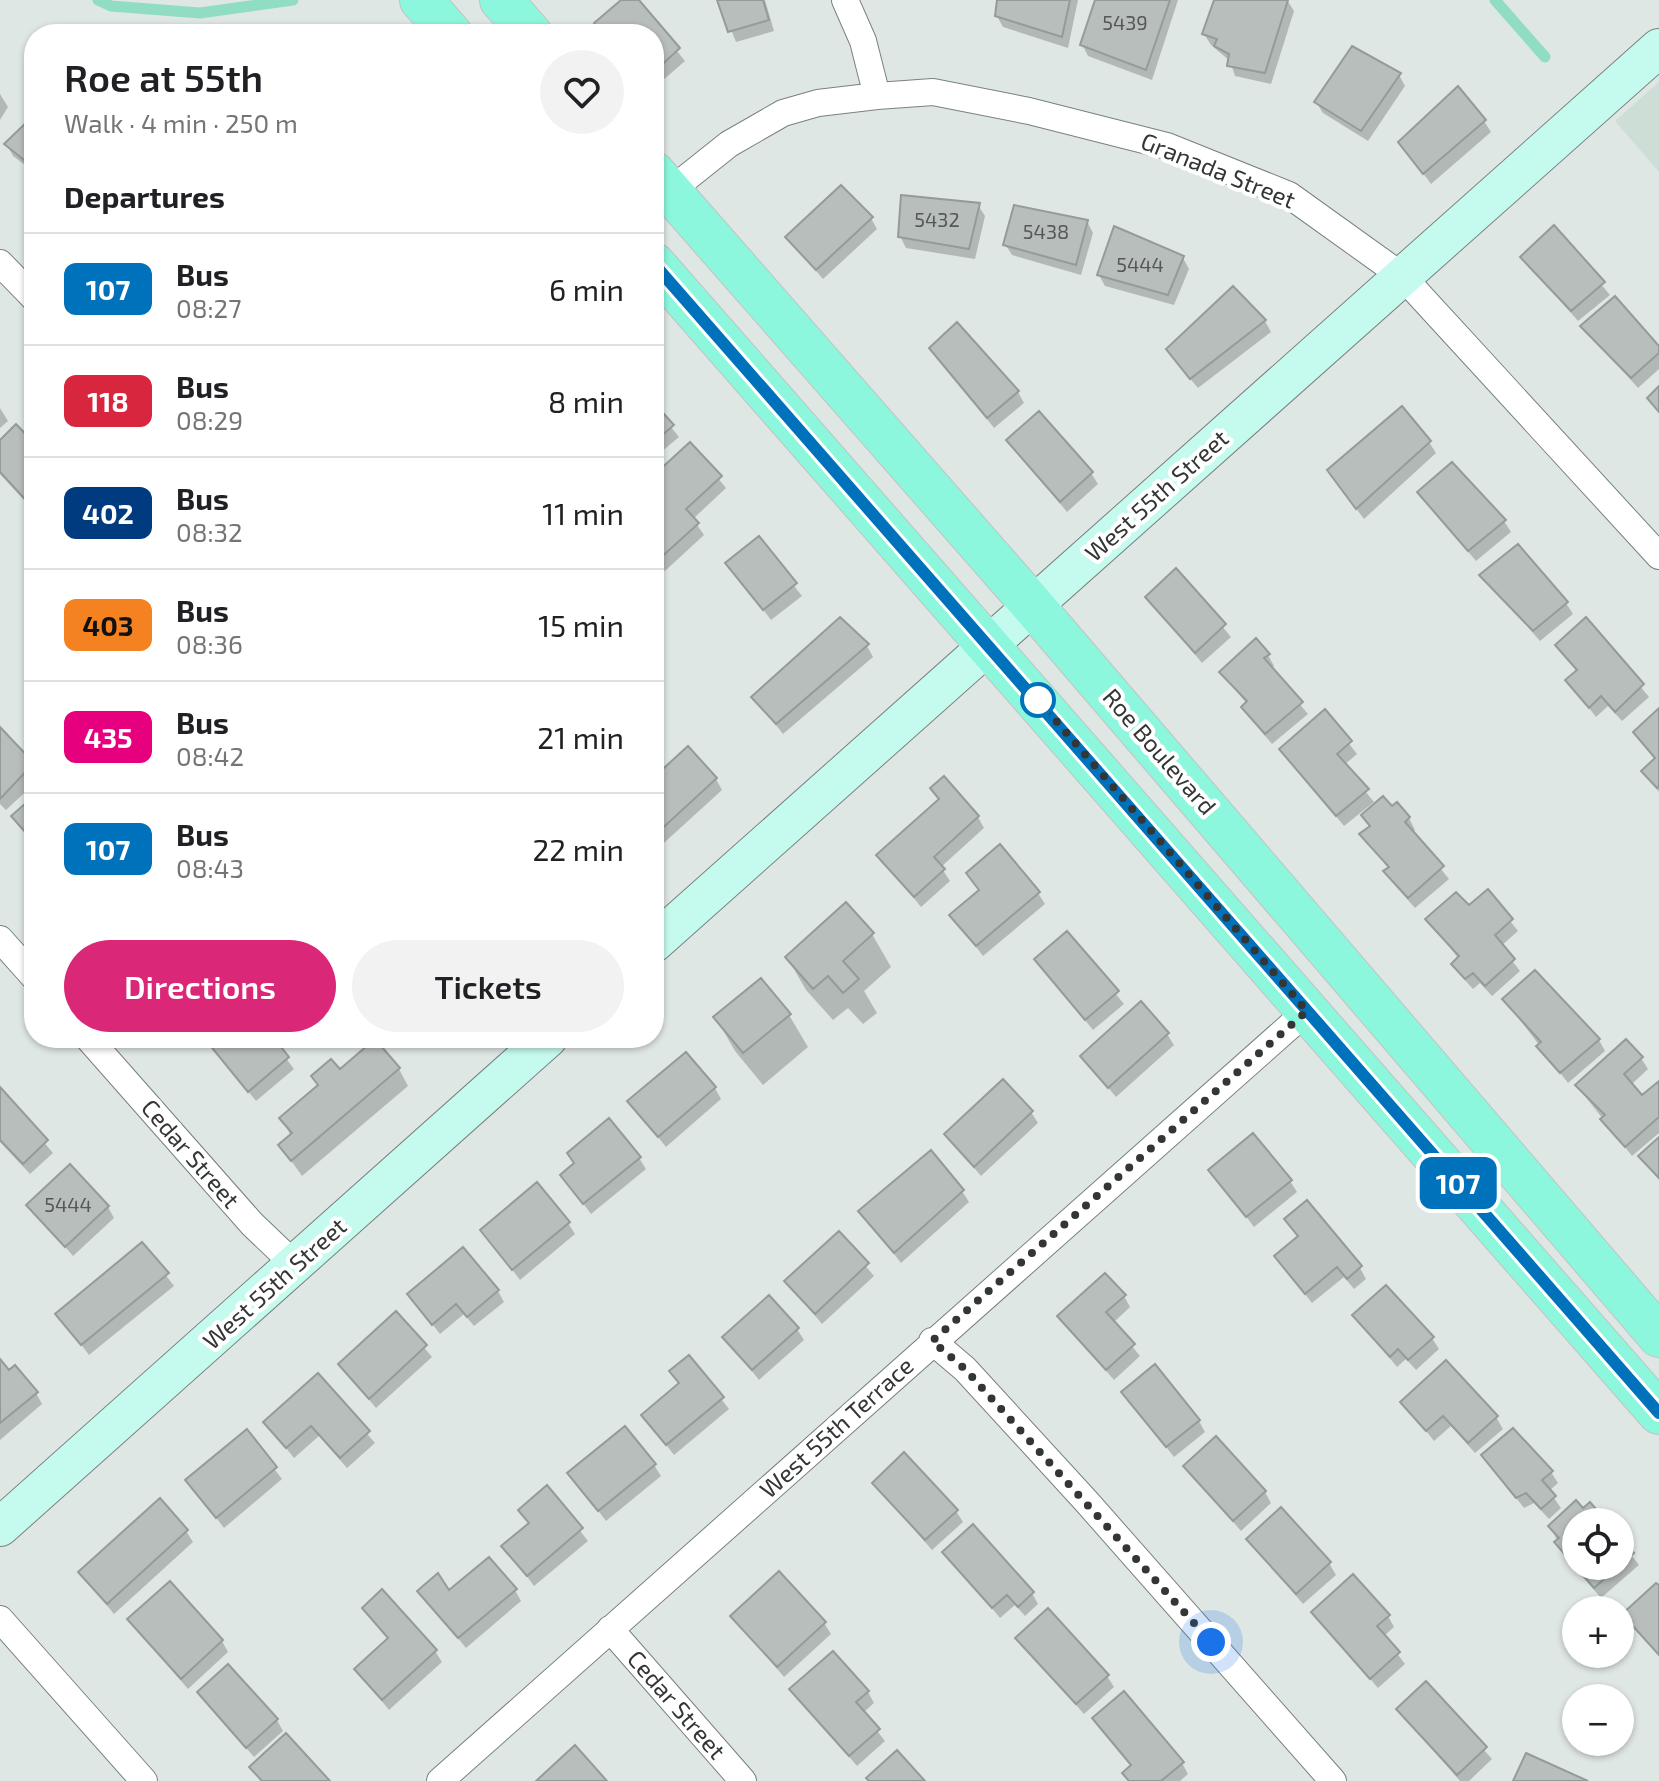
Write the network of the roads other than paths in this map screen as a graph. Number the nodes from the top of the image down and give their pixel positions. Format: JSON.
{"nodes":[{"id":1,"x":421,"y":0,"type":"edge"},
{"id":2,"x":501,"y":0,"type":"edge"},
{"id":3,"x":845,"y":0,"type":"edge"},
{"id":4,"x":442,"y":24,"type":"edge"},
{"id":5,"x":522,"y":24,"type":"edge"},
{"id":6,"x":1659,"y":48,"type":"edge"},
{"id":7,"x":877,"y":96,"type":"junction"},
{"id":8,"x":664,"y":181,"type":"edge"},
{"id":9,"x":664,"y":184,"type":"edge"},
{"id":10,"x":0,"y":263,"type":"edge"},
{"id":11,"x":664,"y":275,"type":"edge"},
{"id":12,"x":1402,"y":276,"type":"junction"},
{"id":13,"x":24,"y":288,"type":"edge"},
{"id":14,"x":1659,"y":556,"type":"edge"},
{"id":15,"x":1034,"y":607,"type":"junction"},
{"id":16,"x":991,"y":645,"type":"junction"},
{"id":17,"x":664,"y":934,"type":"edge"},
{"id":18,"x":0,"y":939,"type":"edge"},
{"id":19,"x":24,"y":966,"type":"edge"},
{"id":20,"x":1307,"y":1011,"type":"junction"},
{"id":21,"x":97,"y":1048,"type":"edge"},
{"id":22,"x":537,"y":1048,"type":"edge"},
{"id":23,"x":296,"y":1266,"type":"junction"},
{"id":24,"x":1659,"y":1336,"type":"edge"},
{"id":25,"x":932,"y":1341,"type":"junction"},
{"id":26,"x":1659,"y":1413,"type":"edge"},
{"id":27,"x":0,"y":1527,"type":"edge"},
{"id":28,"x":0,"y":1619,"type":"edge"},
{"id":29,"x":610,"y":1629,"type":"junction"},
{"id":30,"x":144,"y":1781,"type":"edge"},
{"id":31,"x":440,"y":1781,"type":"edge"},
{"id":32,"x":743,"y":1781,"type":"edge"},
{"id":33,"x":1333,"y":1781,"type":"edge"}],
"edges":[{"from":1,"to":4,"type":"main road"},
{"from":2,"to":5,"type":"main road"},
{"from":3,"to":7,"type":"street"},
{"from":6,"to":12,"type":"street","name":"West 55th Street"},
{"from":7,"to":8,"type":"street","name":"Granada Street"},
{"from":7,"to":12,"type":"street","name":"Granada Street"},
{"from":9,"to":15,"type":"main road","name":"Roe Boulevard"},
{"from":10,"to":13,"type":"street"},
{"from":11,"to":16,"type":"main road"},
{"from":12,"to":14,"type":"street","name":"Granada Street"},
{"from":12,"to":15,"type":"street","name":"West 55th Street"},
{"from":15,"to":16,"type":"street","name":"West 55th Street"},
{"from":15,"to":24,"type":"main road","name":"Roe Boulevard"},
{"from":16,"to":17,"type":"street","name":"West 55th Street"},
{"from":16,"to":20,"type":"main road"},
{"from":18,"to":19,"type":"street"},
{"from":20,"to":25,"type":"street","name":"West 55th Terrace"},
{"from":20,"to":26,"type":"main road"},
{"from":21,"to":23,"type":"street","name":"Cedar Street"},
{"from":22,"to":23,"type":"street","name":"West 55th Street"},
{"from":23,"to":27,"type":"street","name":"West 55th Street"},
{"from":25,"to":29,"type":"street","name":"West 55th Terrace"},
{"from":25,"to":33,"type":"street"},
{"from":28,"to":30,"type":"street"},
{"from":29,"to":31,"type":"street","name":"West 55th Terrace"},
{"from":29,"to":32,"type":"street","name":"Cedar Street"}]}
